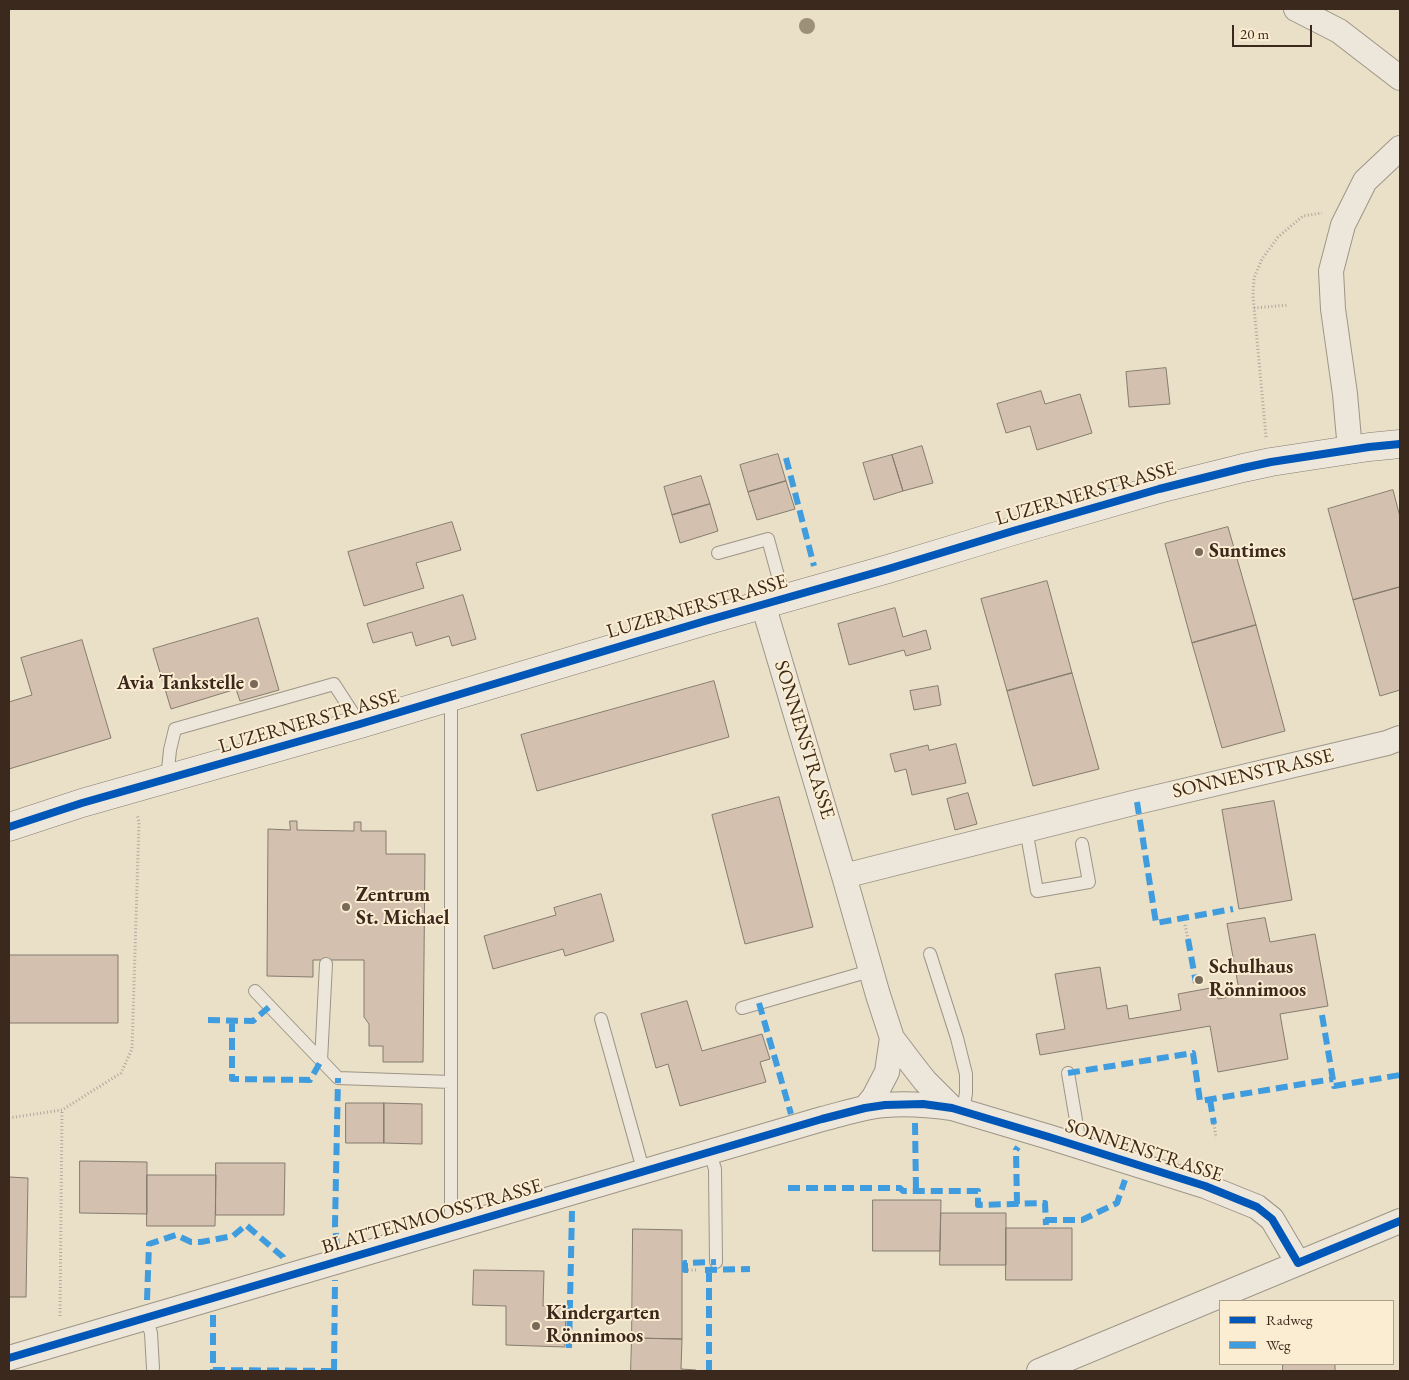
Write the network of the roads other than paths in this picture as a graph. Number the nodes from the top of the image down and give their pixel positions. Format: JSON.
{"nodes":[{"id":1,"x":1296,"y":9,"type":"edge"},
{"id":2,"x":1400,"y":78,"type":"edge"},
{"id":3,"x":1400,"y":148,"type":"edge"},
{"id":4,"x":1400,"y":444,"type":"edge"},
{"id":5,"x":1350,"y":450,"type":"junction"},
{"id":6,"x":718,"y":553,"type":"dead end"},
{"id":7,"x":774,"y":601,"type":"junction"},
{"id":8,"x":452,"y":697,"type":"junction"},
{"id":9,"x":360,"y":724,"type":"junction"},
{"id":10,"x":1400,"y":738,"type":"edge"},
{"id":11,"x":167,"y":779,"type":"junction"},
{"id":12,"x":9,"y":827,"type":"edge"},
{"id":13,"x":1026,"y":829,"type":"junction"},
{"id":14,"x":1082,"y":844,"type":"dead end"},
{"id":15,"x":844,"y":876,"type":"junction"},
{"id":16,"x":930,"y":954,"type":"dead end"},
{"id":17,"x":326,"y":964,"type":"dead end"},
{"id":18,"x":870,"y":971,"type":"junction"},
{"id":19,"x":255,"y":991,"type":"dead end"},
{"id":20,"x":742,"y":1008,"type":"dead end"},
{"id":21,"x":601,"y":1019,"type":"dead end"},
{"id":22,"x":892,"y":1038,"type":"junction"},
{"id":23,"x":322,"y":1061,"type":"junction"},
{"id":24,"x":1068,"y":1073,"type":"dead end"},
{"id":25,"x":452,"y":1082,"type":"junction"},
{"id":26,"x":865,"y":1108,"type":"junction"},
{"id":27,"x":958,"y":1110,"type":"junction"},
{"id":28,"x":1074,"y":1145,"type":"junction"},
{"id":29,"x":710,"y":1153,"type":"junction"},
{"id":30,"x":644,"y":1173,"type":"junction"},
{"id":31,"x":1400,"y":1221,"type":"edge"},
{"id":32,"x":455,"y":1226,"type":"junction"},
{"id":33,"x":716,"y":1262,"type":"dead end"},
{"id":34,"x":1298,"y":1263,"type":"junction"},
{"id":35,"x":146,"y":1318,"type":"junction"},
{"id":36,"x":9,"y":1358,"type":"edge"},
{"id":37,"x":153,"y":1368,"type":"dead end"},
{"id":38,"x":1039,"y":1371,"type":"edge"}],
"edges":[{"from":1,"to":2,"type":"street"},
{"from":3,"to":5,"type":"street"},
{"from":4,"to":5,"type":"main road","name":"LUZERNERSTRASSE"},
{"from":5,"to":7,"type":"main road","name":"LUZERNERSTRASSE"},
{"from":6,"to":7,"type":"lane"},
{"from":7,"to":8,"type":"main road","name":"LUZERNERSTRASSE"},
{"from":7,"to":15,"type":"street","name":"SONNENSTRASSE"},
{"from":8,"to":9,"type":"main road","name":"LUZERNERSTRASSE"},
{"from":8,"to":25,"type":"lane"},
{"from":9,"to":11,"type":"main road","name":"LUZERNERSTRASSE"},
{"from":9,"to":11,"type":"lane"},
{"from":10,"to":13,"type":"street","name":"SONNENSTRASSE"},
{"from":11,"to":12,"type":"main road","name":"LUZERNERSTRASSE"},
{"from":13,"to":14,"type":"lane"},
{"from":13,"to":15,"type":"street","name":"SONNENSTRASSE"},
{"from":15,"to":18,"type":"street","name":"SONNENSTRASSE"},
{"from":16,"to":27,"type":"lane"},
{"from":17,"to":23,"type":"lane"},
{"from":18,"to":20,"type":"lane"},
{"from":18,"to":22,"type":"street","name":"SONNENSTRASSE"},
{"from":19,"to":23,"type":"lane"},
{"from":21,"to":30,"type":"lane"},
{"from":22,"to":26,"type":"street"},
{"from":22,"to":27,"type":"street","name":"SONNENSTRASSE"},
{"from":23,"to":25,"type":"lane"},
{"from":24,"to":28,"type":"lane"},
{"from":25,"to":32,"type":"lane"},
{"from":26,"to":27,"type":"street","name":"BLATTENMOOSSTRASSE"},
{"from":26,"to":29,"type":"street","name":"BLATTENMOOSSTRASSE"},
{"from":27,"to":28,"type":"street","name":"SONNENSTRASSE"},
{"from":28,"to":34,"type":"street","name":"SONNENSTRASSE"},
{"from":29,"to":30,"type":"street","name":"BLATTENMOOSSTRASSE"},
{"from":29,"to":33,"type":"lane"},
{"from":30,"to":32,"type":"street","name":"BLATTENMOOSSTRASSE"},
{"from":31,"to":34,"type":"street"},
{"from":32,"to":35,"type":"street","name":"BLATTENMOOSSTRASSE"},
{"from":34,"to":38,"type":"street"},
{"from":35,"to":36,"type":"street","name":"BLATTENMOOSSTRASSE"},
{"from":35,"to":37,"type":"lane"}]}
